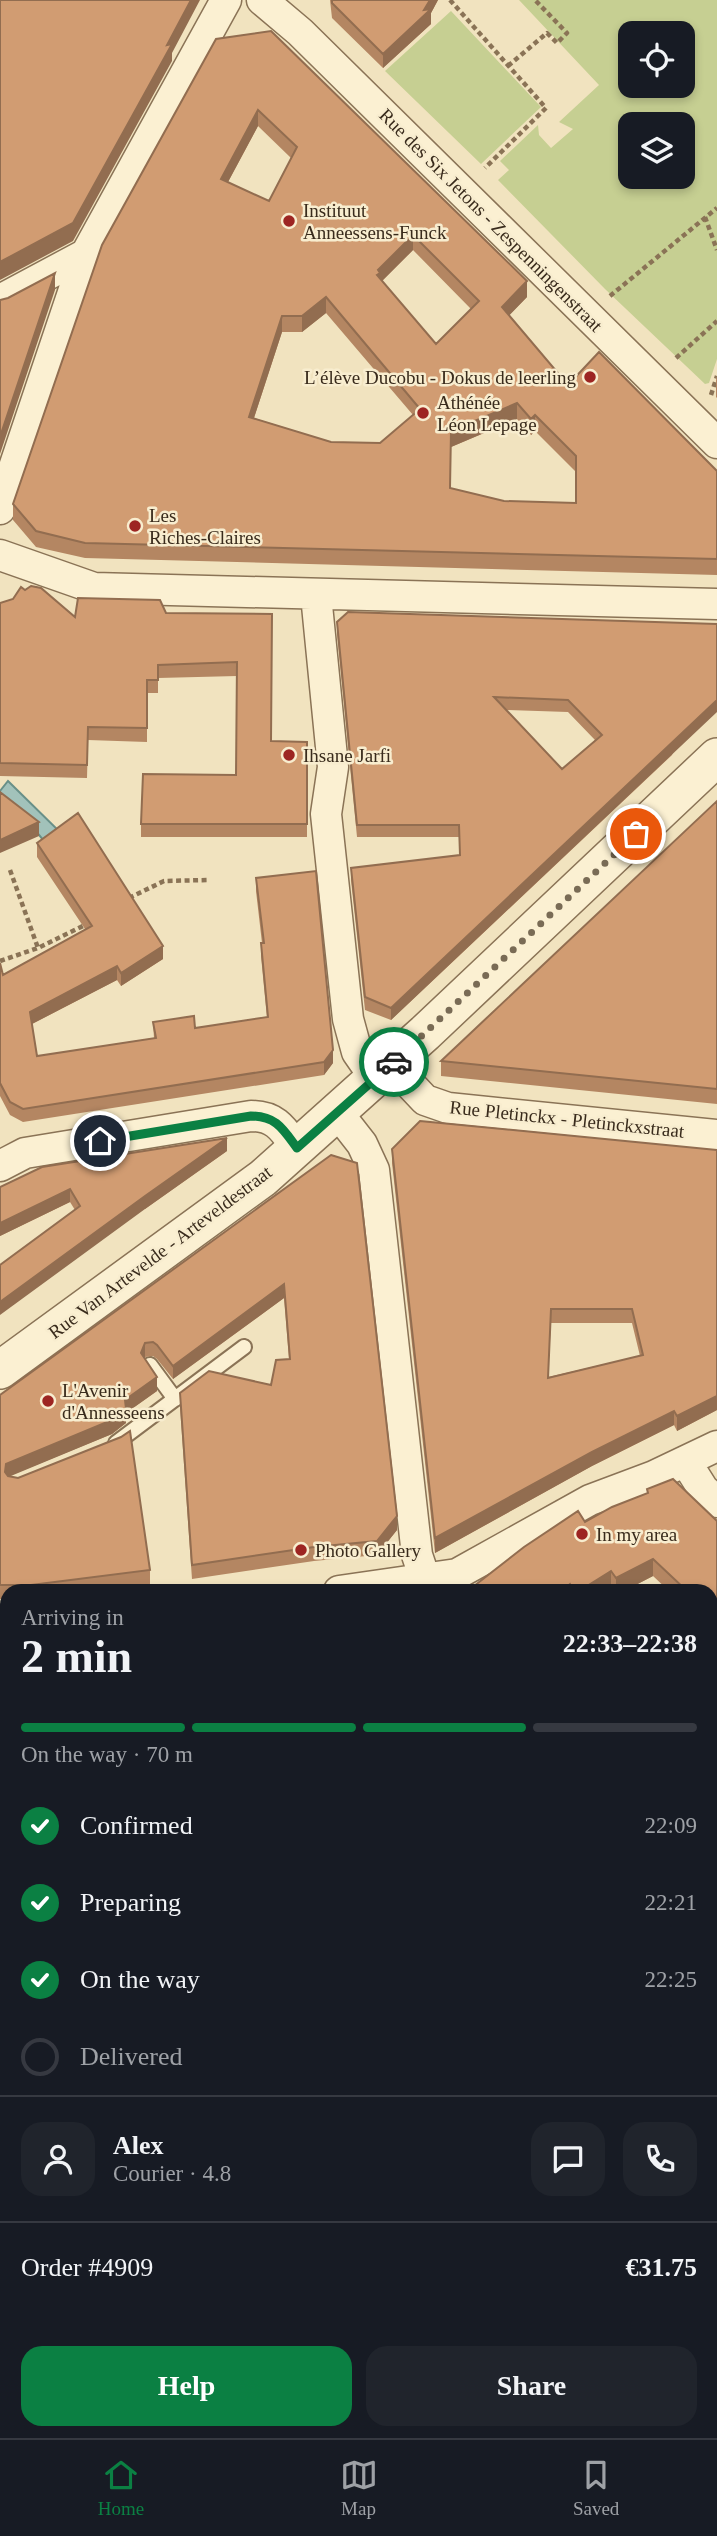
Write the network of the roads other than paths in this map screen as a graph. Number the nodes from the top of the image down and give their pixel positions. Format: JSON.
{"nodes":[{"id":1,"x":226,"y":0,"type":"edge"},
{"id":2,"x":262,"y":0,"type":"edge"},
{"id":3,"x":86,"y":254,"type":"junction"},
{"id":4,"x":0,"y":300,"type":"edge"},
{"id":5,"x":717,"y":443,"type":"edge"},
{"id":6,"x":0,"y":509,"type":"edge"},
{"id":7,"x":0,"y":555,"type":"edge"},
{"id":8,"x":316,"y":596,"type":"junction"},
{"id":9,"x":717,"y":604,"type":"edge"},
{"id":10,"x":717,"y":757,"type":"edge"},
{"id":11,"x":383,"y":1071,"type":"junction"},
{"id":12,"x":337,"y":1112,"type":"junction"},
{"id":13,"x":717,"y":1135,"type":"edge"},
{"id":14,"x":297,"y":1148,"type":"junction"},
{"id":15,"x":0,"y":1166,"type":"edge"},
{"id":16,"x":243,"y":1347,"type":"dead end"},
{"id":17,"x":150,"y":1365,"type":"edge"},
{"id":18,"x":0,"y":1370,"type":"edge"},
{"id":19,"x":175,"y":1399,"type":"junction"},
{"id":20,"x":717,"y":1446,"type":"edge"},
{"id":21,"x":104,"y":1447,"type":"edge"},
{"id":22,"x":686,"y":1462,"type":"junction"},
{"id":23,"x":717,"y":1502,"type":"edge"},
{"id":24,"x":426,"y":1584,"type":"edge"},
{"id":25,"x":432,"y":1584,"type":"edge"}],
"edges":[{"from":1,"to":3,"type":"street"},
{"from":2,"to":5,"type":"street","name":"Rue des Six Jetons - Zespenningenstraat"},
{"from":3,"to":4,"type":"street"},
{"from":3,"to":6,"type":"street"},
{"from":7,"to":8,"type":"street"},
{"from":8,"to":9,"type":"street"},
{"from":8,"to":11,"type":"street","name":"Rue Pletinckx - Pletinckxstraat"},
{"from":10,"to":11,"type":"street","name":"Rue Van Artevelde - Arteveldestraat"},
{"from":11,"to":12,"type":"street","name":"Rue Van Artevelde - Arteveldestraat"},
{"from":11,"to":13,"type":"street","name":"Rue Pletinckx - Pletinckxstraat"},
{"from":12,"to":14,"type":"street","name":"Rue Van Artevelde - Arteveldestraat"},
{"from":12,"to":24,"type":"street"},
{"from":14,"to":15,"type":"street"},
{"from":14,"to":18,"type":"street","name":"Rue Van Artevelde - Arteveldestraat"},
{"from":16,"to":19,"type":"lane"},
{"from":17,"to":19,"type":"lane"},
{"from":19,"to":21,"type":"lane"},
{"from":20,"to":22,"type":"street"},
{"from":22,"to":23,"type":"street"},
{"from":22,"to":25,"type":"street"}]}
